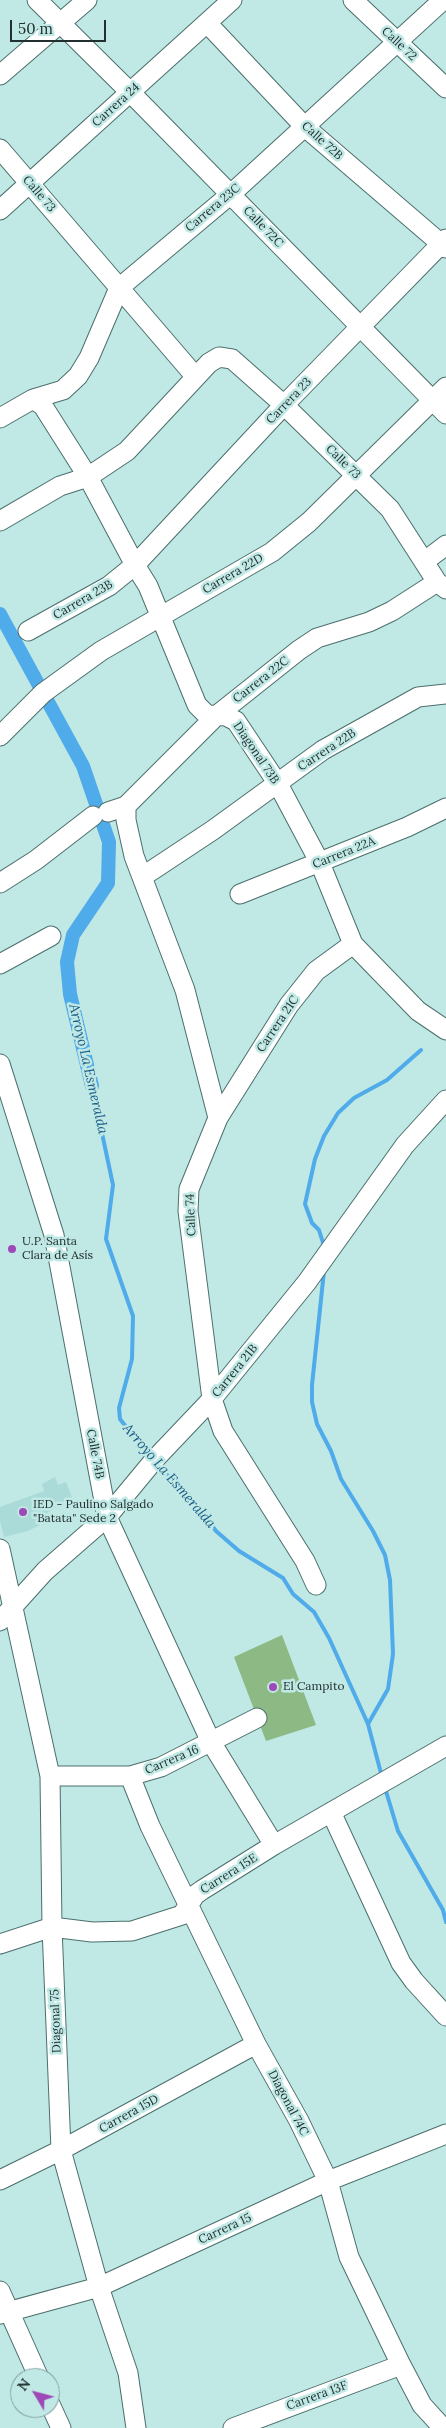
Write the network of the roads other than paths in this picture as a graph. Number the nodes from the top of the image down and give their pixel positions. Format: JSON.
{"nodes":[{"id":1,"x":37,"y":0,"type":"edge"},
{"id":2,"x":88,"y":0,"type":"edge"},
{"id":3,"x":232,"y":0,"type":"edge"},
{"id":4,"x":353,"y":0,"type":"edge"},
{"id":5,"x":443,"y":0,"type":"edge"},
{"id":6,"x":207,"y":23,"type":"junction"},
{"id":7,"x":60,"y":25,"type":"junction"},
{"id":8,"x":396,"y":41,"type":"junction"},
{"id":9,"x":0,"y":76,"type":"edge"},
{"id":10,"x":446,"y":88,"type":"edge"},
{"id":11,"x":130,"y":92,"type":"junction"},
{"id":12,"x":305,"y":127,"type":"junction"},
{"id":13,"x":0,"y":149,"type":"edge"},
{"id":14,"x":30,"y":184,"type":"junction"},
{"id":15,"x":231,"y":194,"type":"junction"},
{"id":16,"x":0,"y":210,"type":"edge"},
{"id":17,"x":444,"y":244,"type":"edge"},
{"id":18,"x":119,"y":288,"type":"junction"},
{"id":19,"x":360,"y":326,"type":"junction"},
{"id":20,"x":195,"y":376,"type":"junction"},
{"id":21,"x":446,"y":387,"type":"edge"},
{"id":22,"x":33,"y":399,"type":"junction"},
{"id":23,"x":284,"y":405,"type":"junction"},
{"id":24,"x":439,"y":407,"type":"edge"},
{"id":25,"x":0,"y":418,"type":"edge"},
{"id":26,"x":357,"y":475,"type":"junction"},
{"id":27,"x":88,"y":477,"type":"junction"},
{"id":28,"x":0,"y":521,"type":"edge"},
{"id":29,"x":446,"y":545,"type":"edge"},
{"id":30,"x":425,"y":561,"type":"junction"},
{"id":31,"x":135,"y":565,"type":"junction"},
{"id":32,"x":442,"y":586,"type":"edge"},
{"id":33,"x":161,"y":617,"type":"junction"},
{"id":34,"x":28,"y":631,"type":"dead end"},
{"id":35,"x":446,"y":694,"type":"edge"},
{"id":36,"x":216,"y":716,"type":"junction"},
{"id":37,"x":0,"y":736,"type":"edge"},
{"id":38,"x":278,"y":784,"type":"junction"},
{"id":39,"x":126,"y":806,"type":"junction"},
{"id":40,"x":446,"y":808,"type":"edge"},
{"id":41,"x":320,"y":862,"type":"junction"},
{"id":42,"x":142,"y":877,"type":"junction"},
{"id":43,"x":0,"y":883,"type":"edge"},
{"id":44,"x":240,"y":894,"type":"dead end"},
{"id":45,"x":51,"y":936,"type":"dead end"},
{"id":46,"x":353,"y":944,"type":"junction"},
{"id":47,"x":0,"y":964,"type":"edge"},
{"id":48,"x":446,"y":1030,"type":"edge"},
{"id":49,"x":0,"y":1064,"type":"edge"},
{"id":50,"x":446,"y":1100,"type":"edge"},
{"id":51,"x":218,"y":1118,"type":"junction"},
{"id":52,"x":212,"y":1399,"type":"junction"},
{"id":53,"x":107,"y":1517,"type":"junction"},
{"id":54,"x":0,"y":1549,"type":"edge"},
{"id":55,"x":316,"y":1585,"type":"dead end"},
{"id":56,"x":6,"y":1614,"type":"edge"},
{"id":57,"x":257,"y":1718,"type":"dead end"},
{"id":58,"x":211,"y":1742,"type":"junction"},
{"id":59,"x":446,"y":1746,"type":"edge"},
{"id":60,"x":50,"y":1776,"type":"junction"},
{"id":61,"x":130,"y":1776,"type":"junction"},
{"id":62,"x":331,"y":1812,"type":"junction"},
{"id":63,"x":274,"y":1845,"type":"junction"},
{"id":64,"x":190,"y":1906,"type":"junction"},
{"id":65,"x":52,"y":1926,"type":"junction"},
{"id":66,"x":0,"y":1944,"type":"edge"},
{"id":67,"x":446,"y":2016,"type":"edge"},
{"id":68,"x":256,"y":2044,"type":"junction"},
{"id":69,"x":446,"y":2134,"type":"edge"},
{"id":70,"x":61,"y":2150,"type":"junction"},
{"id":71,"x":0,"y":2180,"type":"edge"},
{"id":72,"x":328,"y":2181,"type":"junction"},
{"id":73,"x":99,"y":2287,"type":"junction"},
{"id":74,"x":0,"y":2291,"type":"edge"},
{"id":75,"x":5,"y":2313,"type":"edge"},
{"id":76,"x":401,"y":2365,"type":"junction"},
{"id":77,"x":34,"y":2368,"type":"edge"},
{"id":78,"x":136,"y":2428,"type":"edge"},
{"id":79,"x":233,"y":2428,"type":"edge"},
{"id":80,"x":443,"y":2428,"type":"edge"}],
"edges":[{"from":1,"to":7,"type":"street","name":"Calle 72C"},
{"from":2,"to":7,"type":"street"},
{"from":3,"to":6,"type":"street","name":"Carrera 24"},
{"from":4,"to":8,"type":"street","name":"Calle 72"},
{"from":5,"to":8,"type":"street","name":"Carrera 23C"},
{"from":6,"to":11,"type":"street","name":"Carrera 24"},
{"from":6,"to":12,"type":"street","name":"Calle 72B"},
{"from":7,"to":9,"type":"street"},
{"from":7,"to":11,"type":"street","name":"Calle 72C"},
{"from":8,"to":10,"type":"street","name":"Calle 72"},
{"from":8,"to":12,"type":"street","name":"Carrera 23C"},
{"from":11,"to":14,"type":"street","name":"Carrera 24"},
{"from":11,"to":15,"type":"street","name":"Calle 72C"},
{"from":12,"to":15,"type":"street","name":"Carrera 23C"},
{"from":12,"to":17,"type":"street","name":"Calle 72B"},
{"from":13,"to":14,"type":"street","name":"Calle 73"},
{"from":14,"to":16,"type":"street","name":"Carrera 24"},
{"from":14,"to":18,"type":"street","name":"Calle 73"},
{"from":15,"to":18,"type":"street","name":"Carrera 23C"},
{"from":15,"to":19,"type":"street","name":"Calle 72C"},
{"from":17,"to":19,"type":"street","name":"Carrera 23"},
{"from":18,"to":20,"type":"street","name":"Calle 73"},
{"from":18,"to":22,"type":"street","name":"Carrera 23C"},
{"from":19,"to":23,"type":"street","name":"Carrera 23"},
{"from":19,"to":24,"type":"street","name":"Calle 72C"},
{"from":20,"to":23,"type":"street","name":"Calle 73"},
{"from":20,"to":27,"type":"street"},
{"from":21,"to":24,"type":"street","name":"Carrera 22D"},
{"from":22,"to":25,"type":"street","name":"Carrera 23C"},
{"from":22,"to":27,"type":"street","name":"Diagonal 73B"},
{"from":23,"to":26,"type":"street","name":"Calle 73"},
{"from":23,"to":31,"type":"street","name":"Carrera 23"},
{"from":24,"to":26,"type":"street","name":"Carrera 22D"},
{"from":26,"to":30,"type":"street","name":"Calle 73"},
{"from":26,"to":33,"type":"street","name":"Carrera 22D"},
{"from":27,"to":28,"type":"street"},
{"from":27,"to":31,"type":"street","name":"Diagonal 73B"},
{"from":29,"to":30,"type":"street"},
{"from":30,"to":32,"type":"street","name":"Calle 73"},
{"from":31,"to":33,"type":"street","name":"Diagonal 73B"},
{"from":31,"to":34,"type":"street","name":"Carrera 23B"},
{"from":32,"to":36,"type":"street","name":"Carrera 22C"},
{"from":33,"to":36,"type":"street","name":"Diagonal 73B"},
{"from":33,"to":37,"type":"street","name":"Carrera 22D"},
{"from":35,"to":38,"type":"street","name":"Carrera 22B"},
{"from":36,"to":38,"type":"street","name":"Diagonal 73B"},
{"from":36,"to":39,"type":"street","name":"Carrera 22C"},
{"from":38,"to":41,"type":"street","name":"Diagonal 73B"},
{"from":38,"to":42,"type":"street","name":"Carrera 22B"},
{"from":39,"to":42,"type":"street"},
{"from":39,"to":43,"type":"street","name":"Carrera 22C"},
{"from":40,"to":41,"type":"street","name":"Carrera 22A"},
{"from":41,"to":44,"type":"street","name":"Carrera 22A"},
{"from":41,"to":46,"type":"street","name":"Diagonal 73B"},
{"from":42,"to":51,"type":"street"},
{"from":45,"to":47,"type":"street"},
{"from":46,"to":48,"type":"street","name":"Diagonal 73B"},
{"from":46,"to":51,"type":"street","name":"Carrera 21C"},
{"from":49,"to":53,"type":"street","name":"Calle 74B"},
{"from":50,"to":52,"type":"street","name":"Carrera 21B"},
{"from":51,"to":52,"type":"street","name":"Calle 74"},
{"from":52,"to":53,"type":"street","name":"Carrera 21B"},
{"from":52,"to":55,"type":"street","name":"Calle 74"},
{"from":53,"to":56,"type":"street","name":"Carrera 21B"},
{"from":53,"to":58,"type":"street","name":"Calle 74B"},
{"from":54,"to":56,"type":"street","name":"Diagonal 75"},
{"from":56,"to":60,"type":"street","name":"Diagonal 75"},
{"from":57,"to":58,"type":"street","name":"Carrera 16"},
{"from":58,"to":61,"type":"street","name":"Carrera 16"},
{"from":58,"to":63,"type":"street","name":"Calle 74B"},
{"from":59,"to":62,"type":"street","name":"Carrera 15E"},
{"from":60,"to":61,"type":"street","name":"Carrera 16"},
{"from":60,"to":65,"type":"street","name":"Diagonal 75"},
{"from":61,"to":64,"type":"street","name":"Diagonal 74C"},
{"from":62,"to":63,"type":"street","name":"Carrera 15E"},
{"from":62,"to":67,"type":"street"},
{"from":63,"to":64,"type":"street","name":"Carrera 15E"},
{"from":64,"to":65,"type":"street","name":"Carrera 15E"},
{"from":64,"to":68,"type":"street","name":"Diagonal 74C"},
{"from":65,"to":66,"type":"street","name":"Carrera 15E"},
{"from":65,"to":70,"type":"street","name":"Diagonal 75"},
{"from":68,"to":70,"type":"street","name":"Carrera 15D"},
{"from":68,"to":72,"type":"street","name":"Diagonal 74C"},
{"from":69,"to":72,"type":"street","name":"Carrera 15"},
{"from":70,"to":71,"type":"street","name":"Carrera 15D"},
{"from":70,"to":73,"type":"street","name":"Diagonal 75"},
{"from":72,"to":73,"type":"street","name":"Carrera 15"},
{"from":72,"to":76,"type":"street","name":"Diagonal 74C"},
{"from":73,"to":75,"type":"street","name":"Carrera 15"},
{"from":73,"to":78,"type":"street","name":"Diagonal 75"},
{"from":74,"to":75,"type":"street"},
{"from":75,"to":77,"type":"street"},
{"from":76,"to":79,"type":"street","name":"Carrera 13F"},
{"from":76,"to":80,"type":"street","name":"Diagonal 74C"}]}
